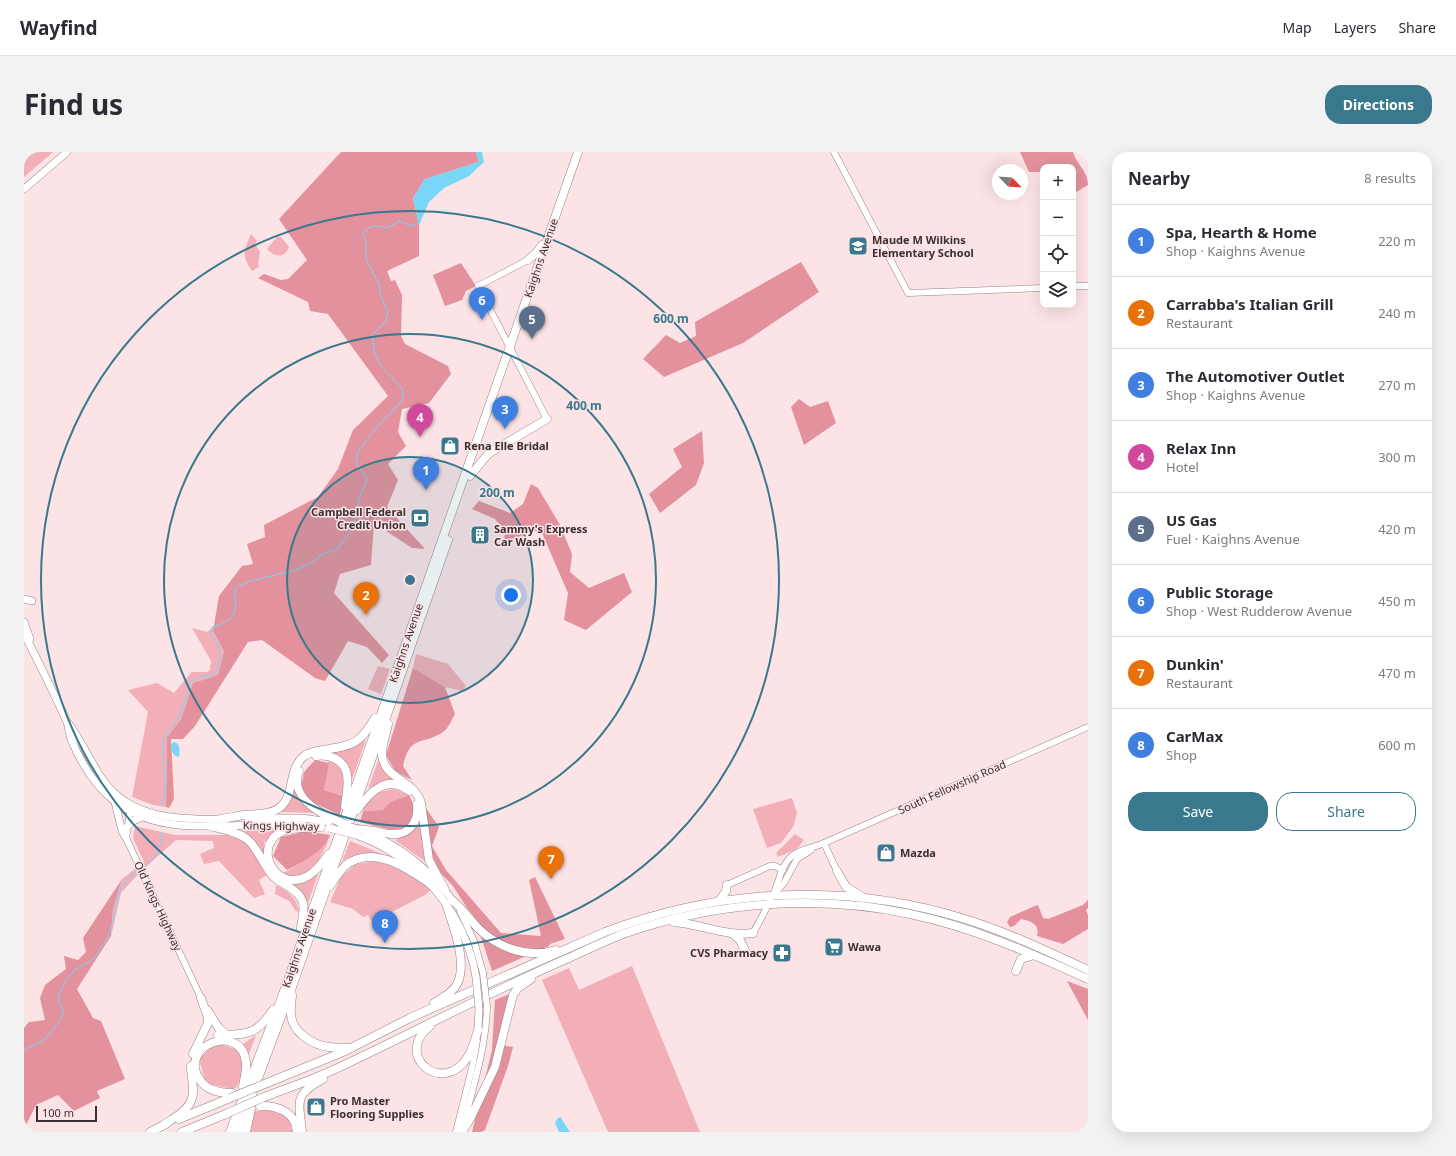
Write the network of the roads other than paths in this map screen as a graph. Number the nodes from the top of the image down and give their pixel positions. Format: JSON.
{"nodes":[{"id":1,"x":67,"y":152,"type":"edge"},
{"id":2,"x":578,"y":152,"type":"edge"},
{"id":3,"x":584,"y":152,"type":"edge"},
{"id":4,"x":834,"y":152,"type":"edge"},
{"id":5,"x":24,"y":189,"type":"edge"},
{"id":6,"x":552,"y":227,"type":"junction"},
{"id":7,"x":528,"y":260,"type":"joint"},
{"id":8,"x":1076,"y":286,"type":"edge"},
{"id":9,"x":1088,"y":286,"type":"edge"},
{"id":10,"x":1040,"y":288,"type":"edge"},
{"id":11,"x":511,"y":351,"type":"junction"},
{"id":12,"x":547,"y":419,"type":"joint"},
{"id":13,"x":470,"y":476,"type":"junction"},
{"id":14,"x":24,"y":599,"type":"edge"},
{"id":15,"x":32,"y":601,"type":"dead end"},
{"id":16,"x":24,"y":622,"type":"edge"},
{"id":17,"x":24,"y":634,"type":"edge"},
{"id":18,"x":34,"y":653,"type":"junction"},
{"id":19,"x":396,"y":690,"type":"junction"},
{"id":20,"x":384,"y":704,"type":"junction"},
{"id":21,"x":67,"y":722,"type":"junction"},
{"id":22,"x":1088,"y":727,"type":"edge"},
{"id":23,"x":114,"y":802,"type":"junction"},
{"id":24,"x":130,"y":813,"type":"junction"},
{"id":25,"x":142,"y":817,"type":"junction"},
{"id":26,"x":222,"y":819,"type":"junction"},
{"id":27,"x":166,"y":820,"type":"junction"},
{"id":28,"x":347,"y":821,"type":"junction"},
{"id":29,"x":329,"y":824,"type":"junction"},
{"id":30,"x":210,"y":826,"type":"junction"},
{"id":31,"x":127,"y":827,"type":"junction"},
{"id":32,"x":357,"y":832,"type":"junction"},
{"id":33,"x":126,"y":838,"type":"junction"},
{"id":34,"x":824,"y":843,"type":"junction"},
{"id":35,"x":335,"y":845,"type":"junction"},
{"id":36,"x":815,"y":847,"type":"junction"},
{"id":37,"x":783,"y":870,"type":"junction"},
{"id":38,"x":837,"y":871,"type":"joint"},
{"id":39,"x":429,"y":883,"type":"junction"},
{"id":40,"x":727,"y":885,"type":"junction"},
{"id":41,"x":445,"y":890,"type":"junction"},
{"id":42,"x":773,"y":895,"type":"junction"},
{"id":43,"x":740,"y":898,"type":"junction"},
{"id":44,"x":864,"y":898,"type":"junction"},
{"id":45,"x":322,"y":899,"type":"junction"},
{"id":46,"x":719,"y":901,"type":"junction"},
{"id":47,"x":450,"y":902,"type":"junction"},
{"id":48,"x":768,"y":904,"type":"junction"},
{"id":49,"x":665,"y":922,"type":"junction"},
{"id":50,"x":732,"y":933,"type":"junction"},
{"id":51,"x":753,"y":933,"type":"joint"},
{"id":52,"x":592,"y":937,"type":"junction"},
{"id":53,"x":302,"y":938,"type":"junction"},
{"id":54,"x":1012,"y":945,"type":"junction"},
{"id":55,"x":746,"y":954,"type":"dead end"},
{"id":56,"x":1035,"y":955,"type":"junction"},
{"id":57,"x":568,"y":958,"type":"junction"},
{"id":58,"x":1088,"y":970,"type":"edge"},
{"id":59,"x":480,"y":975,"type":"junction"},
{"id":60,"x":1088,"y":979,"type":"edge"},
{"id":61,"x":291,"y":990,"type":"junction"},
{"id":62,"x":283,"y":994,"type":"junction"},
{"id":63,"x":201,"y":998,"type":"junction"},
{"id":64,"x":447,"y":1014,"type":"junction"},
{"id":65,"x":410,"y":1018,"type":"junction"},
{"id":66,"x":478,"y":1030,"type":"junction"},
{"id":67,"x":227,"y":1035,"type":"junction"},
{"id":68,"x":196,"y":1048,"type":"junction"},
{"id":69,"x":351,"y":1048,"type":"junction"},
{"id":70,"x":341,"y":1066,"type":"junction"},
{"id":71,"x":250,"y":1093,"type":"junction"},
{"id":72,"x":231,"y":1095,"type":"junction"},
{"id":73,"x":261,"y":1102,"type":"junction"},
{"id":74,"x":242,"y":1104,"type":"junction"},
{"id":75,"x":162,"y":1126,"type":"junction"},
{"id":76,"x":150,"y":1132,"type":"edge"},
{"id":77,"x":182,"y":1132,"type":"edge"},
{"id":78,"x":230,"y":1132,"type":"edge"},
{"id":79,"x":238,"y":1132,"type":"edge"},
{"id":80,"x":246,"y":1132,"type":"edge"},
{"id":81,"x":297,"y":1132,"type":"edge"},
{"id":82,"x":302,"y":1132,"type":"edge"},
{"id":83,"x":456,"y":1132,"type":"edge"},
{"id":84,"x":462,"y":1132,"type":"edge"}],
"edges":[{"from":1,"to":5,"type":"main road"},
{"from":2,"to":6,"type":"highway","name":"Kaighns Avenue"},
{"from":3,"to":11,"type":"highway","name":"Kaighns Avenue"},
{"from":4,"to":10,"type":"street"},
{"from":6,"to":7,"type":"highway"},
{"from":6,"to":11,"type":"highway","name":"Kaighns Avenue"},
{"from":7,"to":11,"type":"street"},
{"from":8,"to":9,"type":"street"},
{"from":11,"to":12,"type":"street"},
{"from":11,"to":13,"type":"highway","name":"Kaighns Avenue"},
{"from":11,"to":20,"type":"highway","name":"Kaighns Avenue"},
{"from":12,"to":13,"type":"highway"},
{"from":13,"to":19,"type":"highway","name":"Kaighns Avenue"},
{"from":14,"to":15,"type":"main road"},
{"from":16,"to":18,"type":"main road"},
{"from":17,"to":18,"type":"main road"},
{"from":18,"to":21,"type":"main road"},
{"from":19,"to":28,"type":"highway","name":"Kaighns Avenue"},
{"from":19,"to":41,"type":"highway"},
{"from":20,"to":26,"type":"highway"},
{"from":20,"to":28,"type":"highway","name":"Kaighns Avenue"},
{"from":21,"to":23,"type":"main road"},
{"from":21,"to":27,"type":"main road"},
{"from":22,"to":34,"type":"street","name":"South Fellowship Road"},
{"from":23,"to":24,"type":"main road"},
{"from":23,"to":33,"type":"main road"},
{"from":24,"to":25,"type":"main road"},
{"from":24,"to":31,"type":"street","name":"Old Kings Highway"},
{"from":25,"to":27,"type":"main road"},
{"from":25,"to":31,"type":"main road"},
{"from":26,"to":27,"type":"main road"},
{"from":26,"to":29,"type":"main road"},
{"from":27,"to":30,"type":"main road","name":"Kings Highway"},
{"from":28,"to":29,"type":"highway","bridge":true},
{"from":28,"to":29,"type":"highway"},
{"from":28,"to":32,"type":"main road","bridge":true},
{"from":28,"to":32,"type":"highway"},
{"from":28,"to":35,"type":"highway","name":"Kaighns Avenue"},
{"from":28,"to":45,"type":"highway","name":"Kaighns Avenue"},
{"from":29,"to":30,"type":"main road","name":"Kings Highway"},
{"from":29,"to":32,"type":"main road","name":"Kings Highway","bridge":true},
{"from":29,"to":35,"type":"highway"},
{"from":30,"to":53,"type":"highway"},
{"from":31,"to":33,"type":"street","name":"Old Kings Highway"},
{"from":32,"to":39,"type":"main road","name":"Kings Highway"},
{"from":32,"to":41,"type":"main road"},
{"from":33,"to":63,"type":"street","name":"Old Kings Highway"},
{"from":34,"to":36,"type":"street","name":"South Fellowship Road"},
{"from":34,"to":38,"type":"street"},
{"from":35,"to":53,"type":"highway","name":"Kaighns Avenue"},
{"from":36,"to":37,"type":"street","name":"South Fellowship Road"},
{"from":36,"to":42,"type":"street","name":"South Fellowship Road"},
{"from":37,"to":40,"type":"street"},
{"from":37,"to":42,"type":"street","name":"South Fellowship Road"},
{"from":38,"to":44,"type":"highway"},
{"from":39,"to":45,"type":"highway"},
{"from":39,"to":47,"type":"main road","name":"Kings Highway"},
{"from":40,"to":43,"type":"highway"},
{"from":40,"to":46,"type":"highway"},
{"from":41,"to":47,"type":"main road"},
{"from":42,"to":43,"type":"highway"},
{"from":42,"to":44,"type":"highway"},
{"from":42,"to":48,"type":"street"},
{"from":43,"to":46,"type":"highway"},
{"from":44,"to":58,"type":"highway"},
{"from":45,"to":61,"type":"highway","name":"Kaighns Avenue"},
{"from":46,"to":52,"type":"highway"},
{"from":47,"to":52,"type":"highway"},
{"from":47,"to":59,"type":"main road","name":"Kings Highway"},
{"from":47,"to":65,"type":"highway"},
{"from":48,"to":49,"type":"highway"},
{"from":48,"to":51,"type":"street"},
{"from":48,"to":54,"type":"highway"},
{"from":49,"to":50,"type":"highway"},
{"from":49,"to":57,"type":"highway"},
{"from":50,"to":51,"type":"highway"},
{"from":50,"to":55,"type":"highway"},
{"from":52,"to":65,"type":"highway"},
{"from":53,"to":62,"type":"highway","name":"Kaighns Avenue"},
{"from":54,"to":56,"type":"highway"},
{"from":54,"to":56,"type":"highway"},
{"from":56,"to":60,"type":"highway"},
{"from":57,"to":64,"type":"highway"},
{"from":57,"to":84,"type":"highway"},
{"from":59,"to":66,"type":"main road","name":"Kings Highway","bridge":true},
{"from":59,"to":84,"type":"street","name":"Kings Highway","bridge":true},
{"from":61,"to":69,"type":"highway"},
{"from":61,"to":71,"type":"highway","name":"Kaighns Avenue"},
{"from":62,"to":67,"type":"highway"},
{"from":62,"to":74,"type":"highway","name":"Kaighns Avenue"},
{"from":63,"to":67,"type":"highway"},
{"from":63,"to":68,"type":"highway"},
{"from":64,"to":66,"type":"highway"},
{"from":64,"to":70,"type":"highway"},
{"from":65,"to":69,"type":"highway"},
{"from":66,"to":83,"type":"street","name":"Kings Highway"},
{"from":67,"to":68,"type":"highway"},
{"from":68,"to":75,"type":"highway"},
{"from":69,"to":71,"type":"highway","bridge":true},
{"from":70,"to":73,"type":"highway"},
{"from":70,"to":82,"type":"highway"},
{"from":71,"to":72,"type":"highway","bridge":true},
{"from":71,"to":79,"type":"highway","name":"Kaighns Avenue"},
{"from":71,"to":80,"type":"highway"},
{"from":72,"to":74,"type":"highway"},
{"from":72,"to":75,"type":"highway"},
{"from":73,"to":74,"type":"highway"},
{"from":73,"to":81,"type":"highway"},
{"from":74,"to":77,"type":"highway","bridge":true},
{"from":74,"to":78,"type":"highway","name":"Kaighns Avenue"},
{"from":75,"to":76,"type":"highway"}]}
